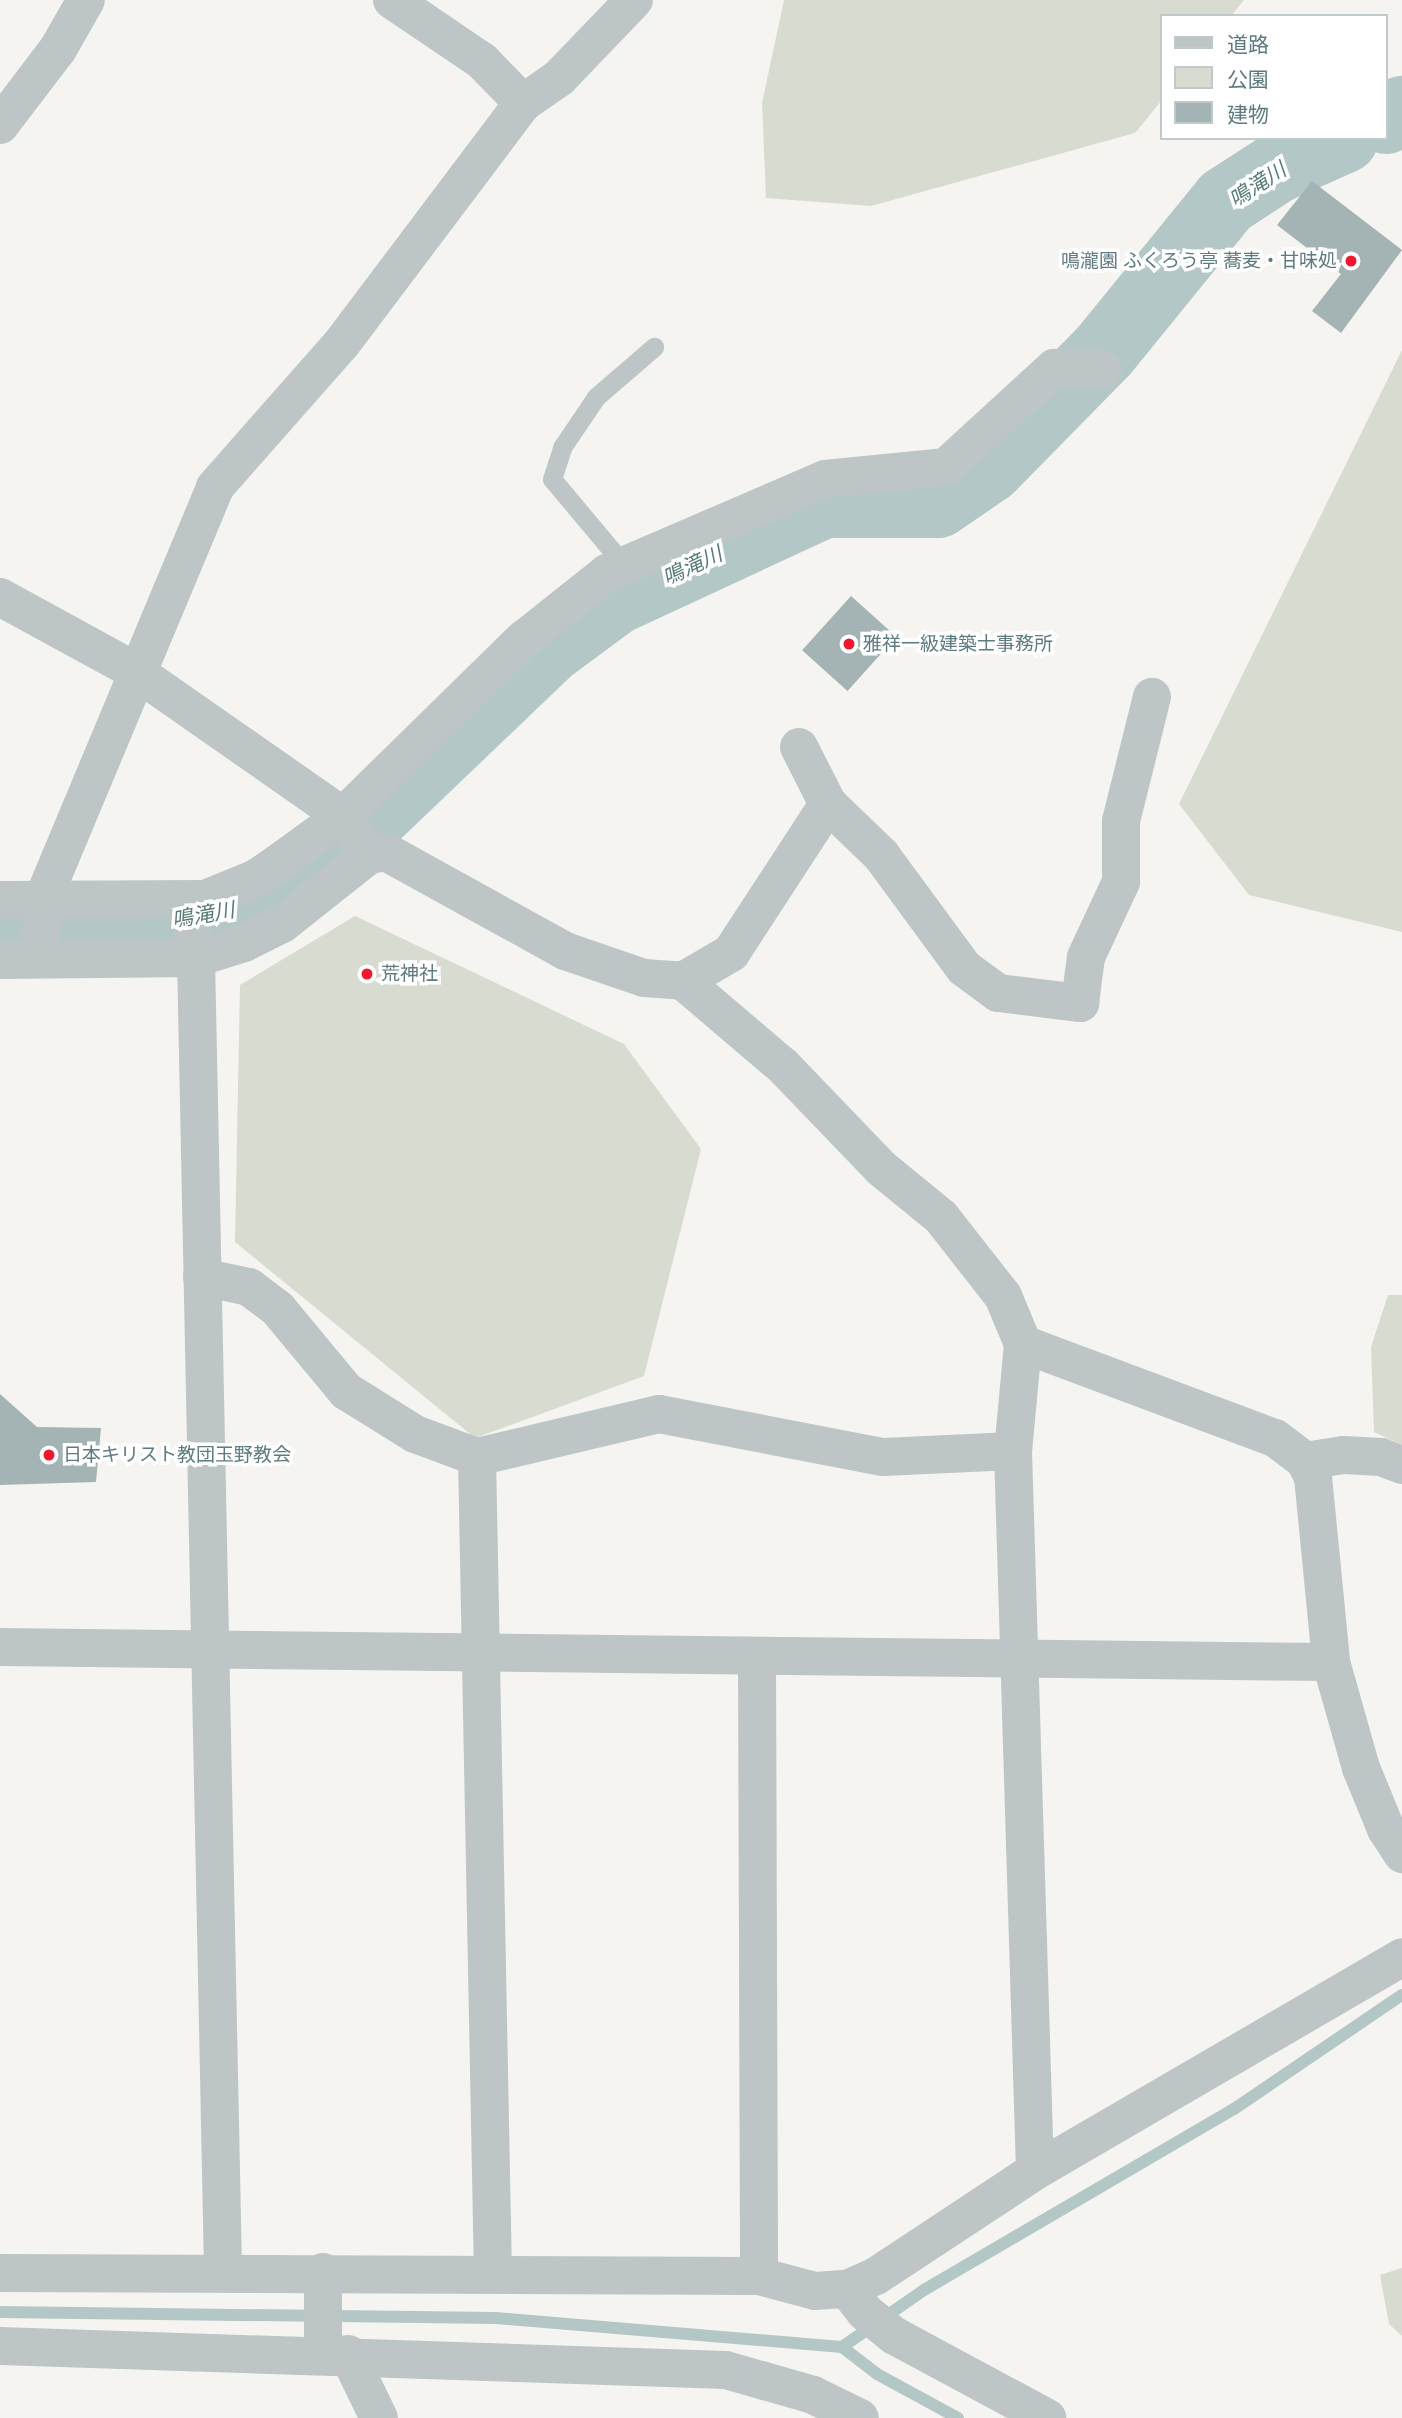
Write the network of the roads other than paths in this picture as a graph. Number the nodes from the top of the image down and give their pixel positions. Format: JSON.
{"nodes":[{"id":1,"x":86,"y":0,"type":"edge"},
{"id":2,"x":392,"y":0,"type":"edge"},
{"id":3,"x":634,"y":0,"type":"edge"},
{"id":4,"x":523,"y":103,"type":"junction"},
{"id":5,"x":0,"y":125,"type":"edge"},
{"id":6,"x":654,"y":347,"type":"dead end"},
{"id":7,"x":1085,"y":370,"type":"dead end"},
{"id":8,"x":624,"y":565,"type":"junction"},
{"id":9,"x":0,"y":597,"type":"edge"},
{"id":10,"x":135,"y":671,"type":"junction"},
{"id":11,"x":1152,"y":697,"type":"dead end"},
{"id":12,"x":799,"y":747,"type":"dead end"},
{"id":13,"x":828,"y":804,"type":"junction"},
{"id":14,"x":355,"y":835,"type":"junction"},
{"id":15,"x":0,"y":900,"type":"edge"},
{"id":16,"x":191,"y":925,"type":"junction"},
{"id":17,"x":41,"y":927,"type":"junction"},
{"id":18,"x":0,"y":960,"type":"edge"},
{"id":19,"x":683,"y":981,"type":"junction"},
{"id":20,"x":202,"y":1277,"type":"junction"},
{"id":21,"x":1023,"y":1344,"type":"junction"},
{"id":22,"x":1013,"y":1451,"type":"junction"},
{"id":23,"x":477,"y":1457,"type":"junction"},
{"id":24,"x":1305,"y":1461,"type":"junction"},
{"id":25,"x":1402,"y":1465,"type":"edge"},
{"id":26,"x":0,"y":1647,"type":"edge"},
{"id":27,"x":209,"y":1651,"type":"junction"},
{"id":28,"x":480,"y":1651,"type":"junction"},
{"id":29,"x":757,"y":1657,"type":"junction"},
{"id":30,"x":1023,"y":1658,"type":"junction"},
{"id":31,"x":1331,"y":1662,"type":"junction"},
{"id":32,"x":1402,"y":1854,"type":"edge"},
{"id":33,"x":1402,"y":1957,"type":"edge"},
{"id":34,"x":1035,"y":2171,"type":"junction"},
{"id":35,"x":493,"y":2272,"type":"junction"},
{"id":36,"x":0,"y":2273,"type":"edge"},
{"id":37,"x":223,"y":2273,"type":"junction"},
{"id":38,"x":759,"y":2276,"type":"junction"},
{"id":39,"x":323,"y":2281,"type":"junction"},
{"id":40,"x":856,"y":2301,"type":"junction"},
{"id":41,"x":0,"y":2346,"type":"edge"},
{"id":42,"x":331,"y":2349,"type":"junction"},
{"id":43,"x":379,"y":2418,"type":"edge"},
{"id":44,"x":860,"y":2418,"type":"edge"},
{"id":45,"x":1047,"y":2418,"type":"edge"}],
"edges":[{"from":1,"to":5,"type":"street"},
{"from":2,"to":4,"type":"street"},
{"from":3,"to":4,"type":"street"},
{"from":4,"to":10,"type":"street"},
{"from":6,"to":8,"type":"lane"},
{"from":7,"to":8,"type":"street"},
{"from":8,"to":14,"type":"street"},
{"from":9,"to":10,"type":"street"},
{"from":10,"to":14,"type":"street"},
{"from":10,"to":17,"type":"street"},
{"from":11,"to":13,"type":"street"},
{"from":12,"to":13,"type":"street"},
{"from":13,"to":19,"type":"street"},
{"from":14,"to":16,"type":"street"},
{"from":14,"to":16,"type":"street"},
{"from":14,"to":19,"type":"street"},
{"from":15,"to":17,"type":"street"},
{"from":16,"to":17,"type":"street"},
{"from":16,"to":17,"type":"street"},
{"from":16,"to":20,"type":"street"},
{"from":17,"to":18,"type":"street"},
{"from":19,"to":21,"type":"street"},
{"from":20,"to":23,"type":"street"},
{"from":20,"to":27,"type":"street"},
{"from":21,"to":22,"type":"street"},
{"from":21,"to":24,"type":"street"},
{"from":22,"to":23,"type":"street"},
{"from":22,"to":30,"type":"street"},
{"from":23,"to":28,"type":"street"},
{"from":24,"to":25,"type":"street"},
{"from":24,"to":31,"type":"street"},
{"from":26,"to":27,"type":"street"},
{"from":27,"to":28,"type":"street"},
{"from":27,"to":37,"type":"street"},
{"from":28,"to":29,"type":"street"},
{"from":28,"to":35,"type":"street"},
{"from":29,"to":30,"type":"street"},
{"from":29,"to":38,"type":"street"},
{"from":30,"to":31,"type":"street"},
{"from":30,"to":34,"type":"street"},
{"from":31,"to":32,"type":"street"},
{"from":33,"to":34,"type":"street"},
{"from":34,"to":40,"type":"street"},
{"from":35,"to":38,"type":"street"},
{"from":35,"to":39,"type":"street"},
{"from":36,"to":37,"type":"street"},
{"from":37,"to":39,"type":"street"},
{"from":38,"to":40,"type":"street"},
{"from":39,"to":42,"type":"street"},
{"from":40,"to":45,"type":"street"},
{"from":41,"to":42,"type":"street"},
{"from":42,"to":43,"type":"street"},
{"from":42,"to":44,"type":"street"}]}
